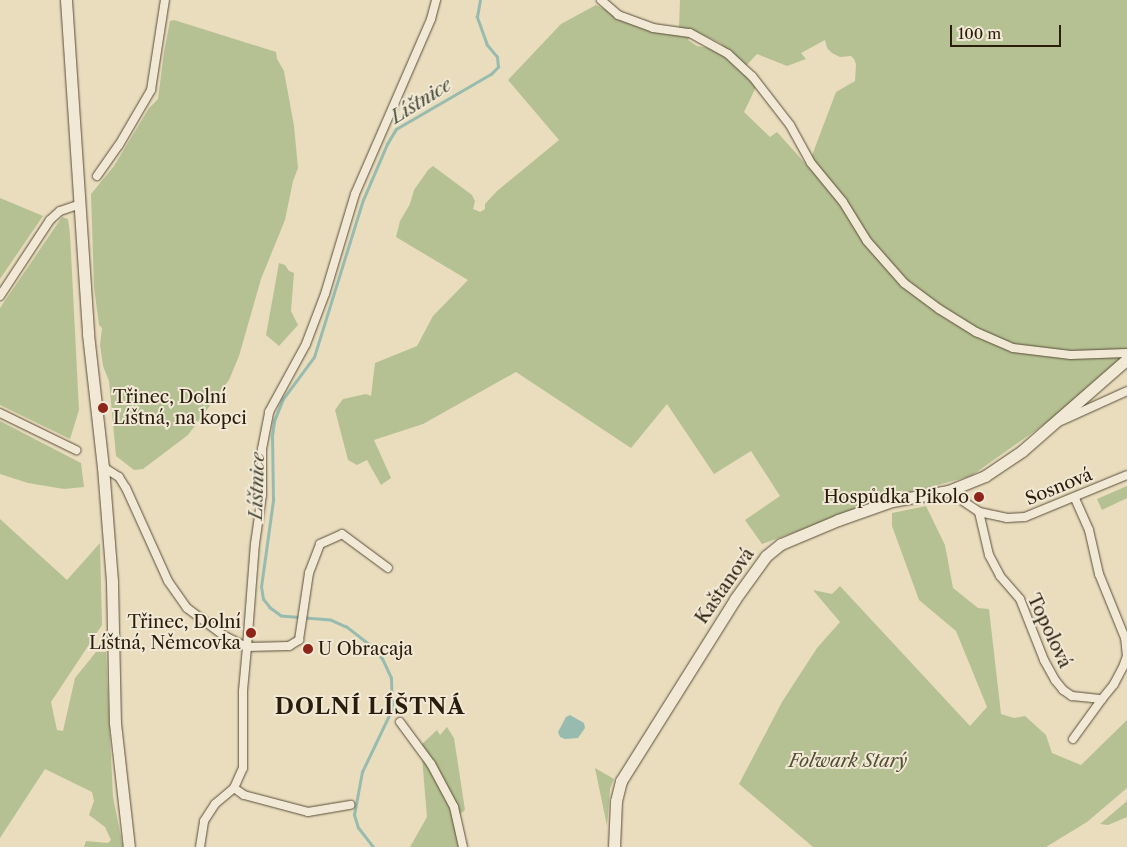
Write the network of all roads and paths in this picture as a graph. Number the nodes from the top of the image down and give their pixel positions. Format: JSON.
{"nodes":[{"id":1,"x":66,"y":0,"type":"edge"},
{"id":2,"x":165,"y":0,"type":"edge"},
{"id":3,"x":436,"y":0,"type":"edge"},
{"id":4,"x":602,"y":0,"type":"edge"},
{"id":5,"x":97,"y":176,"type":"dead end"},
{"id":6,"x":80,"y":204,"type":"junction"},
{"id":7,"x":0,"y":296,"type":"edge"},
{"id":8,"x":1127,"y":353,"type":"edge"},
{"id":9,"x":1127,"y":359,"type":"edge"},
{"id":10,"x":1127,"y":391,"type":"edge"},
{"id":11,"x":0,"y":413,"type":"edge"},
{"id":12,"x":1052,"y":424,"type":"junction"},
{"id":13,"x":76,"y":450,"type":"dead end"},
{"id":14,"x":103,"y":467,"type":"junction"},
{"id":15,"x":1127,"y":476,"type":"edge"},
{"id":16,"x":948,"y":490,"type":"junction"},
{"id":17,"x":1074,"y":497,"type":"junction"},
{"id":18,"x":980,"y":512,"type":"junction"},
{"id":19,"x":388,"y":568,"type":"dead end"},
{"id":20,"x":247,"y":646,"type":"junction"},
{"id":21,"x":1102,"y":699,"type":"junction"},
{"id":22,"x":400,"y":722,"type":"dead end"},
{"id":23,"x":1073,"y":739,"type":"dead end"},
{"id":24,"x":234,"y":788,"type":"junction"},
{"id":25,"x":350,"y":805,"type":"dead end"},
{"id":26,"x":129,"y":847,"type":"edge"},
{"id":27,"x":200,"y":847,"type":"edge"},
{"id":28,"x":463,"y":847,"type":"edge"},
{"id":29,"x":614,"y":847,"type":"edge"}],
"edges":[{"from":1,"to":6,"type":"street"},
{"from":2,"to":5,"type":"street"},
{"from":3,"to":20,"type":"street"},
{"from":4,"to":8,"type":"street"},
{"from":6,"to":7,"type":"street"},
{"from":6,"to":14,"type":"street"},
{"from":9,"to":12,"type":"street","name":"Kaštanová"},
{"from":10,"to":12,"type":"street"},
{"from":11,"to":13,"type":"street"},
{"from":12,"to":16,"type":"street","name":"Kaštanová"},
{"from":14,"to":20,"type":"street"},
{"from":14,"to":26,"type":"street"},
{"from":15,"to":17,"type":"street","name":"Sosnová"},
{"from":16,"to":18,"type":"street","name":"Sosnová"},
{"from":16,"to":29,"type":"street","name":"Kaštanová"},
{"from":17,"to":18,"type":"street","name":"Sosnová"},
{"from":17,"to":21,"type":"street"},
{"from":18,"to":21,"type":"street","name":"Topolová"},
{"from":19,"to":20,"type":"street"},
{"from":20,"to":24,"type":"street"},
{"from":21,"to":23,"type":"street"},
{"from":22,"to":28,"type":"street"},
{"from":24,"to":25,"type":"street"},
{"from":24,"to":27,"type":"street"}]}
